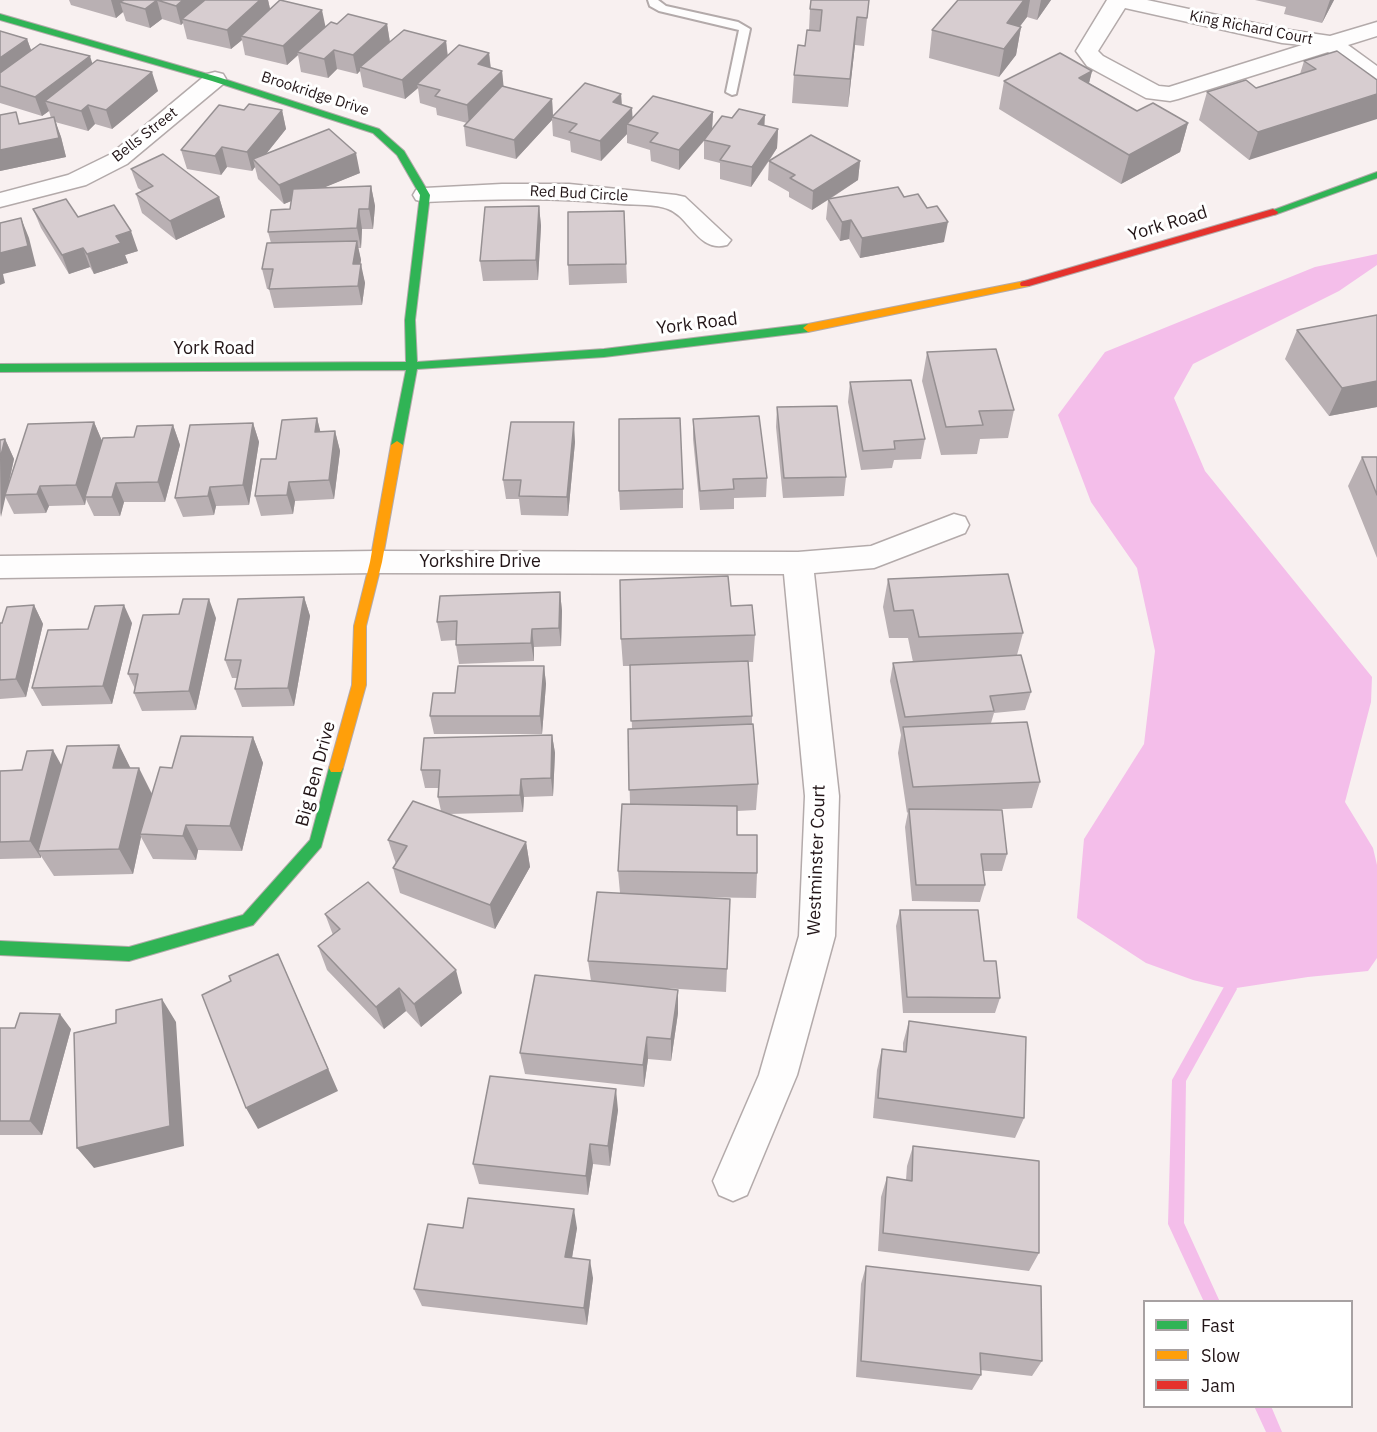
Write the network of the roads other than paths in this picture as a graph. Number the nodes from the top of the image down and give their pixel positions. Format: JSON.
{"nodes":[{"id":1,"x":653,"y":0,"type":"edge"},
{"id":2,"x":1118,"y":0,"type":"edge"},
{"id":3,"x":0,"y":17,"type":"edge"},
{"id":4,"x":1377,"y":29,"type":"edge"},
{"id":5,"x":1330,"y":43,"type":"junction"},
{"id":6,"x":1377,"y":77,"type":"edge"},
{"id":7,"x":215,"y":79,"type":"junction"},
{"id":8,"x":732,"y":92,"type":"dead end"},
{"id":9,"x":1377,"y":176,"type":"edge"},
{"id":10,"x":425,"y":195,"type":"junction"},
{"id":11,"x":0,"y":200,"type":"edge"},
{"id":12,"x":718,"y":240,"type":"dead end"},
{"id":13,"x":412,"y":366,"type":"junction"},
{"id":14,"x":0,"y":368,"type":"edge"},
{"id":15,"x":954,"y":525,"type":"dead end"},
{"id":16,"x":376,"y":562,"type":"junction"},
{"id":17,"x":798,"y":563,"type":"junction"},
{"id":18,"x":0,"y":567,"type":"edge"},
{"id":19,"x":0,"y":948,"type":"edge"},
{"id":20,"x":733,"y":1181,"type":"dead end"}],
"edges":[{"from":1,"to":8,"type":"lane"},
{"from":2,"to":5,"type":"street","name":"King Richard Court"},
{"from":2,"to":5,"type":"street"},
{"from":3,"to":7,"type":"street","name":"Brookridge Drive"},
{"from":4,"to":5,"type":"street"},
{"from":5,"to":6,"type":"street","name":"King Richard Court"},
{"from":7,"to":10,"type":"street","name":"Brookridge Drive"},
{"from":7,"to":11,"type":"street","name":"Bells Street"},
{"from":9,"to":13,"type":"street","name":"York Road"},
{"from":10,"to":12,"type":"street","name":"Red Bud Circle"},
{"from":10,"to":13,"type":"street"},
{"from":13,"to":14,"type":"street","name":"York Road"},
{"from":13,"to":16,"type":"street","name":"Big Ben Drive"},
{"from":15,"to":17,"type":"street","name":"Yorkshire Drive"},
{"from":16,"to":17,"type":"street","name":"Yorkshire Drive"},
{"from":16,"to":18,"type":"street","name":"Yorkshire Drive"},
{"from":16,"to":19,"type":"street","name":"Big Ben Drive"},
{"from":17,"to":20,"type":"street","name":"Westminster Court"}]}
